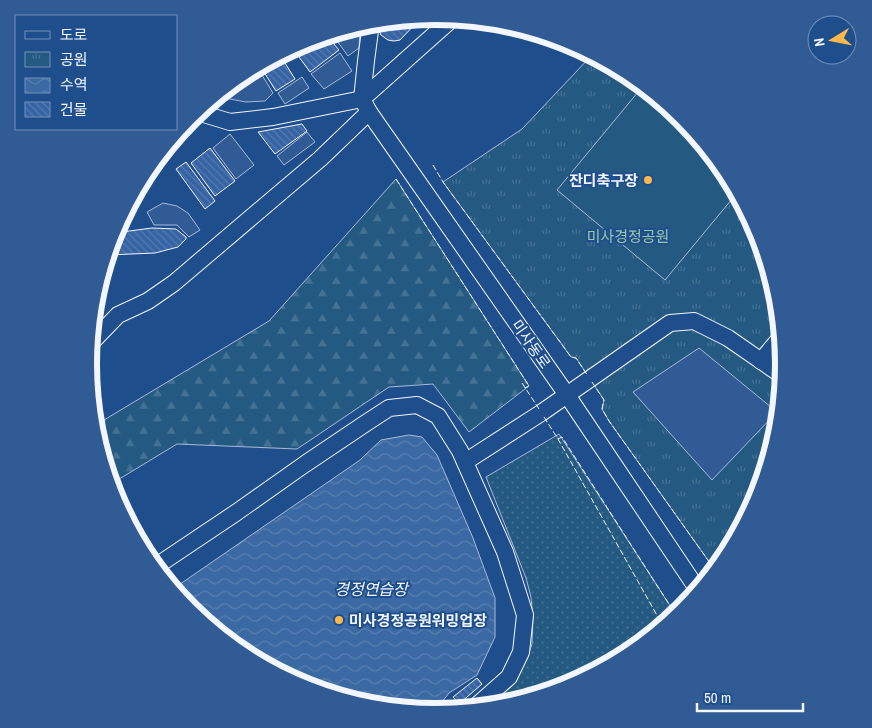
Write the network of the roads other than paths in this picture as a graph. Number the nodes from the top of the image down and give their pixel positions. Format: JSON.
{"nodes":[{"id":1,"x":447,"y":25,"type":"edge"},
{"id":2,"x":371,"y":32,"type":"edge"},
{"id":3,"x":366,"y":106,"type":"junction"},
{"id":4,"x":206,"y":115,"type":"edge"},
{"id":5,"x":99,"y":335,"type":"edge"},
{"id":6,"x":774,"y":345,"type":"edge"},
{"id":7,"x":761,"y":360,"type":"junction"},
{"id":8,"x":775,"y":370,"type":"edge"},
{"id":9,"x":567,"y":395,"type":"junction"},
{"id":10,"x":465,"y":462,"type":"junction"},
{"id":11,"x":162,"y":563,"type":"edge"},
{"id":12,"x":694,"y":584,"type":"edge"},
{"id":13,"x":484,"y":699,"type":"edge"}],
"edges":[{"from":1,"to":3,"type":"street"},
{"from":2,"to":3,"type":"street"},
{"from":3,"to":4,"type":"street"},
{"from":3,"to":5,"type":"street"},
{"from":3,"to":9,"type":"street","name":"미사동로"},
{"from":6,"to":7,"type":"street"},
{"from":7,"to":8,"type":"street"},
{"from":7,"to":9,"type":"street"},
{"from":9,"to":10,"type":"street"},
{"from":9,"to":12,"type":"street","name":"미사동로"},
{"from":10,"to":11,"type":"street"},
{"from":10,"to":13,"type":"street"}]}
